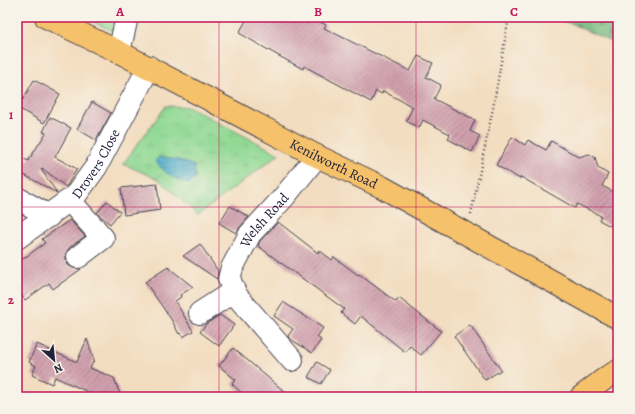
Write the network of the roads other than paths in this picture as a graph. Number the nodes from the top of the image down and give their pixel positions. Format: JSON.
{"nodes":[{"id":1,"x":46,"y":17,"type":"edge"},
{"id":2,"x":127,"y":17,"type":"edge"},
{"id":3,"x":120,"y":52,"type":"junction"},
{"id":4,"x":149,"y":67,"type":"junction"},
{"id":5,"x":316,"y":156,"type":"junction"},
{"id":6,"x":17,"y":198,"type":"edge"},
{"id":7,"x":70,"y":201,"type":"junction"},
{"id":8,"x":49,"y":216,"type":"junction"},
{"id":9,"x":17,"y":238,"type":"edge"},
{"id":10,"x":78,"y":256,"type":"dead end"},
{"id":11,"x":234,"y":291,"type":"junction"},
{"id":12,"x":200,"y":312,"type":"dead end"},
{"id":13,"x":618,"y":318,"type":"edge"},
{"id":14,"x":292,"y":360,"type":"dead end"},
{"id":15,"x":618,"y":371,"type":"edge"},
{"id":16,"x":581,"y":397,"type":"edge"}],
"edges":[{"from":1,"to":3,"type":"main road","name":"Kenilworth Road"},
{"from":2,"to":3,"type":"street"},
{"from":3,"to":4,"type":"main road","name":"Kenilworth Road"},
{"from":4,"to":5,"type":"main road","name":"Kenilworth Road"},
{"from":4,"to":7,"type":"street","name":"Drovers Close"},
{"from":5,"to":11,"type":"street","name":"Welsh Road"},
{"from":5,"to":13,"type":"main road","name":"Kenilworth Road"},
{"from":6,"to":8,"type":"street"},
{"from":7,"to":8,"type":"street","name":"Drovers Close"},
{"from":7,"to":10,"type":"street"},
{"from":8,"to":9,"type":"street","name":"Drovers Close"},
{"from":11,"to":12,"type":"street"},
{"from":11,"to":14,"type":"street","name":"Welsh Road"},
{"from":15,"to":16,"type":"main road"}]}
